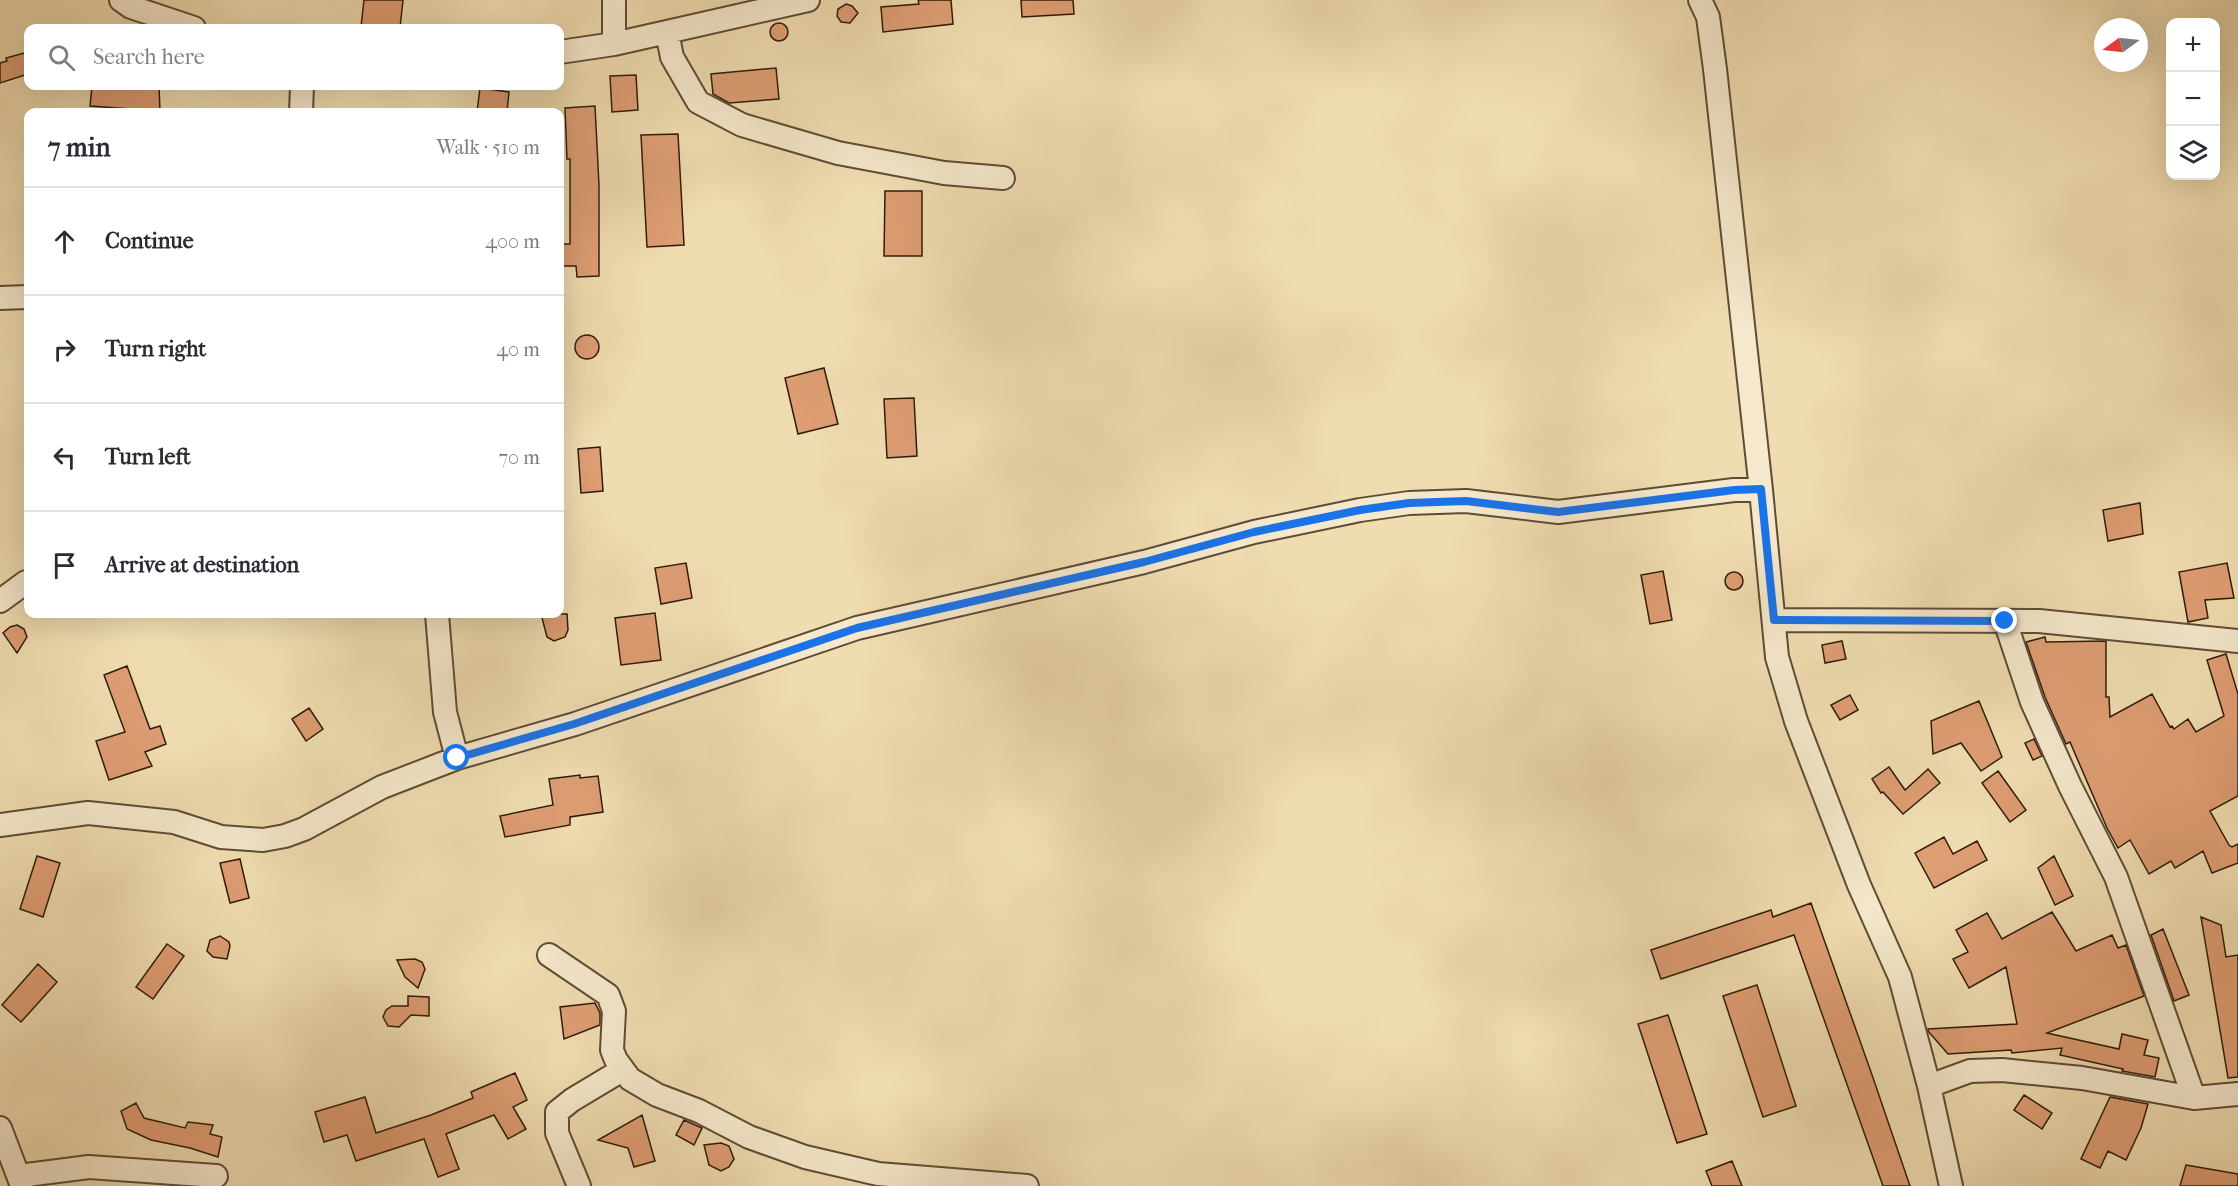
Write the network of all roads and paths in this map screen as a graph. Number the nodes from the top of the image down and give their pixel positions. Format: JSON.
{"nodes":[{"id":1,"x":121,"y":0,"type":"edge"},
{"id":2,"x":614,"y":0,"type":"edge"},
{"id":3,"x":808,"y":0,"type":"edge"},
{"id":4,"x":1700,"y":0,"type":"edge"},
{"id":5,"x":183,"y":24,"type":"edge"},
{"id":6,"x":667,"y":32,"type":"junction"},
{"id":7,"x":614,"y":44,"type":"junction"},
{"id":8,"x":564,"y":51,"type":"edge"},
{"id":9,"x":302,"y":90,"type":"edge"},
{"id":10,"x":299,"y":108,"type":"edge"},
{"id":11,"x":1003,"y":178,"type":"dead end"},
{"id":12,"x":24,"y":297,"type":"edge"},
{"id":13,"x":0,"y":298,"type":"edge"},
{"id":14,"x":1761,"y":489,"type":"junction"},
{"id":15,"x":24,"y":583,"type":"edge"},
{"id":16,"x":0,"y":601,"type":"edge"},
{"id":17,"x":437,"y":618,"type":"edge"},
{"id":18,"x":1774,"y":620,"type":"junction"},
{"id":19,"x":2005,"y":621,"type":"junction"},
{"id":20,"x":2238,"y":641,"type":"edge"},
{"id":21,"x":457,"y":758,"type":"junction"},
{"id":22,"x":0,"y":825,"type":"edge"},
{"id":23,"x":549,"y":955,"type":"dead end"},
{"id":24,"x":622,"y":1070,"type":"junction"},
{"id":25,"x":1929,"y":1086,"type":"junction"},
{"id":26,"x":2238,"y":1094,"type":"edge"},
{"id":27,"x":2194,"y":1098,"type":"junction"},
{"id":28,"x":0,"y":1128,"type":"edge"},
{"id":29,"x":216,"y":1176,"type":"dead end"},
{"id":30,"x":20,"y":1181,"type":"edge"},
{"id":31,"x":579,"y":1186,"type":"edge"},
{"id":32,"x":1027,"y":1186,"type":"edge"},
{"id":33,"x":1951,"y":1186,"type":"edge"}],
"edges":[{"from":1,"to":5,"type":"street"},
{"from":2,"to":7,"type":"street"},
{"from":3,"to":6,"type":"street"},
{"from":4,"to":14,"type":"street"},
{"from":6,"to":7,"type":"street"},
{"from":6,"to":11,"type":"street"},
{"from":7,"to":8,"type":"street"},
{"from":9,"to":10,"type":"street"},
{"from":12,"to":13,"type":"street"},
{"from":14,"to":18,"type":"street"},
{"from":14,"to":21,"type":"street"},
{"from":15,"to":16,"type":"street"},
{"from":17,"to":21,"type":"street"},
{"from":18,"to":19,"type":"street"},
{"from":18,"to":25,"type":"street"},
{"from":19,"to":20,"type":"street"},
{"from":19,"to":27,"type":"street"},
{"from":21,"to":22,"type":"street"},
{"from":23,"to":24,"type":"street"},
{"from":24,"to":31,"type":"street"},
{"from":24,"to":32,"type":"street"},
{"from":25,"to":27,"type":"street"},
{"from":25,"to":33,"type":"street"},
{"from":26,"to":27,"type":"street"},
{"from":28,"to":30,"type":"street"},
{"from":29,"to":30,"type":"street"}]}
